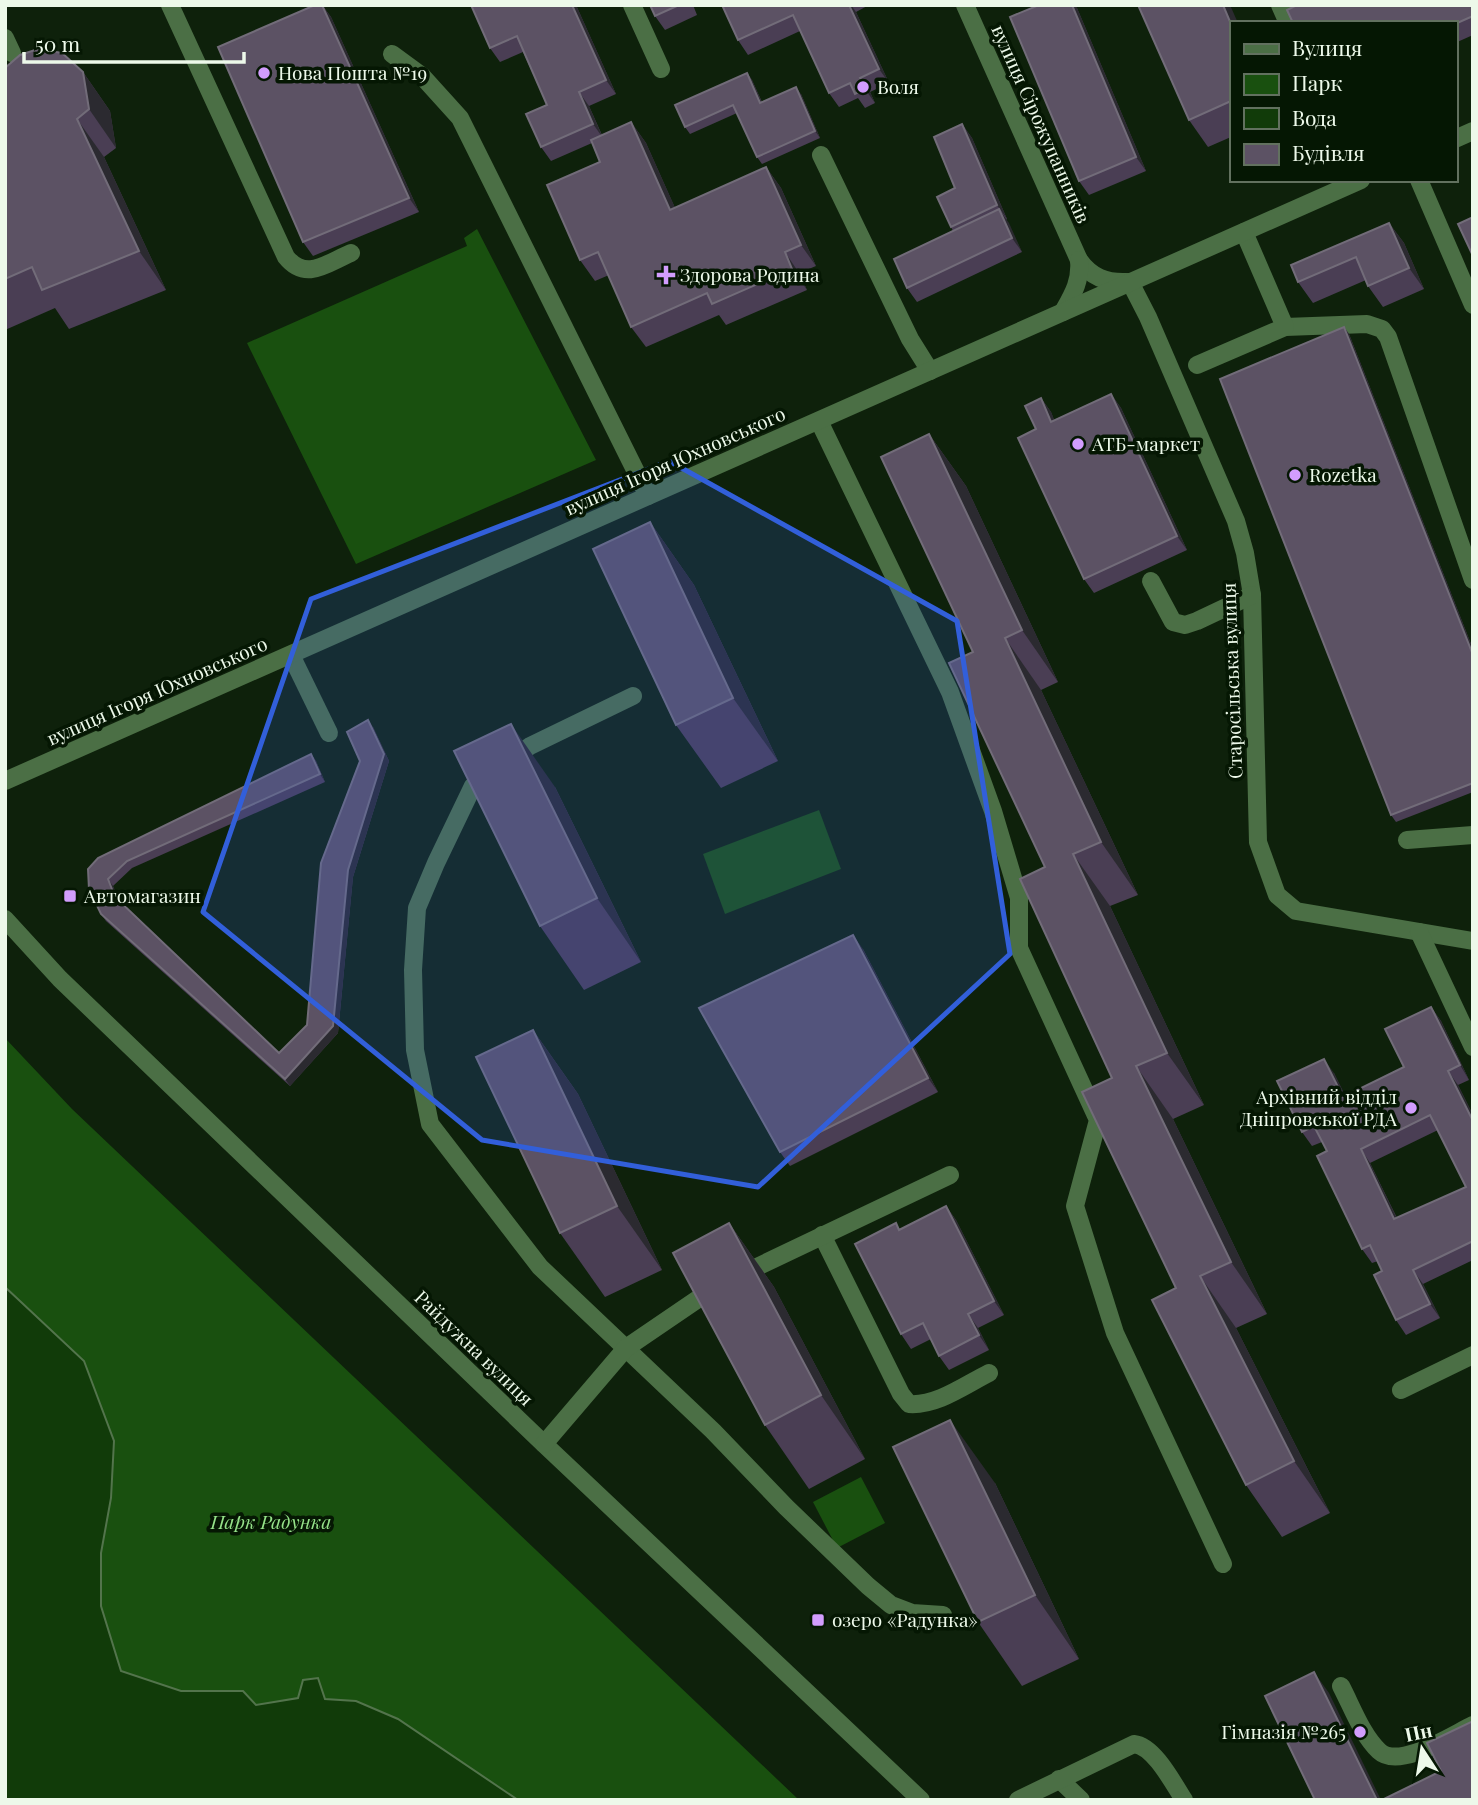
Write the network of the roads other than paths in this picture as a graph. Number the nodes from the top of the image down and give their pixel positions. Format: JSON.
{"nodes":[{"id":1,"x":170,"y":5,"type":"edge"},
{"id":2,"x":632,"y":5,"type":"edge"},
{"id":3,"x":965,"y":5,"type":"edge"},
{"id":4,"x":1280,"y":5,"type":"edge"},
{"id":5,"x":1287,"y":21,"type":"edge"},
{"id":6,"x":392,"y":54,"type":"dead end"},
{"id":7,"x":661,"y":69,"type":"dead end"},
{"id":8,"x":1473,"y":131,"type":"edge"},
{"id":9,"x":1457,"y":138,"type":"edge"},
{"id":10,"x":821,"y":155,"type":"dead end"},
{"id":11,"x":1358,"y":182,"type":"edge"},
{"id":12,"x":1420,"y":182,"type":"edge"},
{"id":13,"x":1244,"y":232,"type":"junction"},
{"id":14,"x":351,"y":253,"type":"dead end"},
{"id":15,"x":1079,"y":260,"type":"junction"},
{"id":16,"x":1130,"y":282,"type":"junction"},
{"id":17,"x":1473,"y":305,"type":"edge"},
{"id":18,"x":1063,"y":312,"type":"junction"},
{"id":19,"x":1286,"y":327,"type":"junction"},
{"id":20,"x":1197,"y":365,"type":"dead end"},
{"id":21,"x":930,"y":371,"type":"junction"},
{"id":22,"x":819,"y":421,"type":"junction"},
{"id":23,"x":648,"y":496,"type":"junction"},
{"id":24,"x":1473,"y":580,"type":"edge"},
{"id":25,"x":1151,"y":581,"type":"dead end"},
{"id":26,"x":1252,"y":595,"type":"junction"},
{"id":27,"x":291,"y":655,"type":"junction"},
{"id":28,"x":633,"y":695,"type":"edge"},
{"id":29,"x":329,"y":733,"type":"dead end"},
{"id":30,"x":5,"y":781,"type":"edge"},
{"id":31,"x":1473,"y":835,"type":"edge"},
{"id":32,"x":1407,"y":840,"type":"dead end"},
{"id":33,"x":5,"y":919,"type":"edge"},
{"id":34,"x":1419,"y":932,"type":"junction"},
{"id":35,"x":1473,"y":941,"type":"edge"},
{"id":36,"x":1473,"y":1047,"type":"edge"},
{"id":37,"x":950,"y":1175,"type":"dead end"},
{"id":38,"x":822,"y":1235,"type":"junction"},
{"id":39,"x":626,"y":1348,"type":"junction"},
{"id":40,"x":1473,"y":1355,"type":"edge"},
{"id":41,"x":989,"y":1373,"type":"dead end"},
{"id":42,"x":1401,"y":1390,"type":"dead end"},
{"id":43,"x":544,"y":1444,"type":"junction"},
{"id":44,"x":1223,"y":1564,"type":"dead end"},
{"id":45,"x":943,"y":1615,"type":"edge"},
{"id":46,"x":1341,"y":1686,"type":"dead end"},
{"id":47,"x":1473,"y":1725,"type":"edge"},
{"id":48,"x":1059,"y":1779,"type":"junction"},
{"id":49,"x":921,"y":1800,"type":"edge"},
{"id":50,"x":1018,"y":1800,"type":"edge"},
{"id":51,"x":1081,"y":1800,"type":"edge"},
{"id":52,"x":1184,"y":1800,"type":"edge"}],
"edges":[{"from":1,"to":14,"type":"street"},
{"from":2,"to":7,"type":"street"},
{"from":3,"to":15,"type":"street","name":"вулиця Сірожупанників"},
{"from":4,"to":5,"type":"street"},
{"from":6,"to":23,"type":"street"},
{"from":8,"to":9,"type":"street"},
{"from":10,"to":21,"type":"street"},
{"from":11,"to":13,"type":"street","name":"вулиця Ігоря Юхновського"},
{"from":12,"to":17,"type":"street"},
{"from":13,"to":16,"type":"street","name":"вулиця Ігоря Юхновського"},
{"from":13,"to":19,"type":"street"},
{"from":15,"to":16,"type":"street","name":"вулиця Сірожупанників"},
{"from":15,"to":18,"type":"street"},
{"from":16,"to":18,"type":"street","name":"вулиця Ігоря Юхновського"},
{"from":16,"to":26,"type":"street","name":"Старосільська вулиця"},
{"from":18,"to":21,"type":"street","name":"вулиця Ігоря Юхновського"},
{"from":19,"to":20,"type":"street"},
{"from":19,"to":24,"type":"street"},
{"from":21,"to":22,"type":"street","name":"вулиця Ігоря Юхновського"},
{"from":22,"to":23,"type":"street","name":"вулиця Ігоря Юхновського"},
{"from":22,"to":44,"type":"street"},
{"from":23,"to":27,"type":"street","name":"вулиця Ігоря Юхновського"},
{"from":25,"to":26,"type":"street"},
{"from":26,"to":34,"type":"street","name":"Старосільська вулиця"},
{"from":27,"to":29,"type":"street"},
{"from":27,"to":30,"type":"street","name":"вулиця Ігоря Юхновського"},
{"from":28,"to":39,"type":"street"},
{"from":31,"to":32,"type":"street"},
{"from":33,"to":43,"type":"street","name":"Райдужна вулиця"},
{"from":34,"to":35,"type":"street","name":"Старосільська вулиця"},
{"from":34,"to":36,"type":"street"},
{"from":37,"to":38,"type":"street"},
{"from":38,"to":39,"type":"street"},
{"from":38,"to":41,"type":"street"},
{"from":39,"to":43,"type":"street"},
{"from":39,"to":45,"type":"street"},
{"from":40,"to":42,"type":"street"},
{"from":43,"to":49,"type":"street","name":"Райдужна вулиця"},
{"from":46,"to":47,"type":"street"},
{"from":48,"to":50,"type":"street"},
{"from":48,"to":51,"type":"street"},
{"from":48,"to":52,"type":"street"}]}
